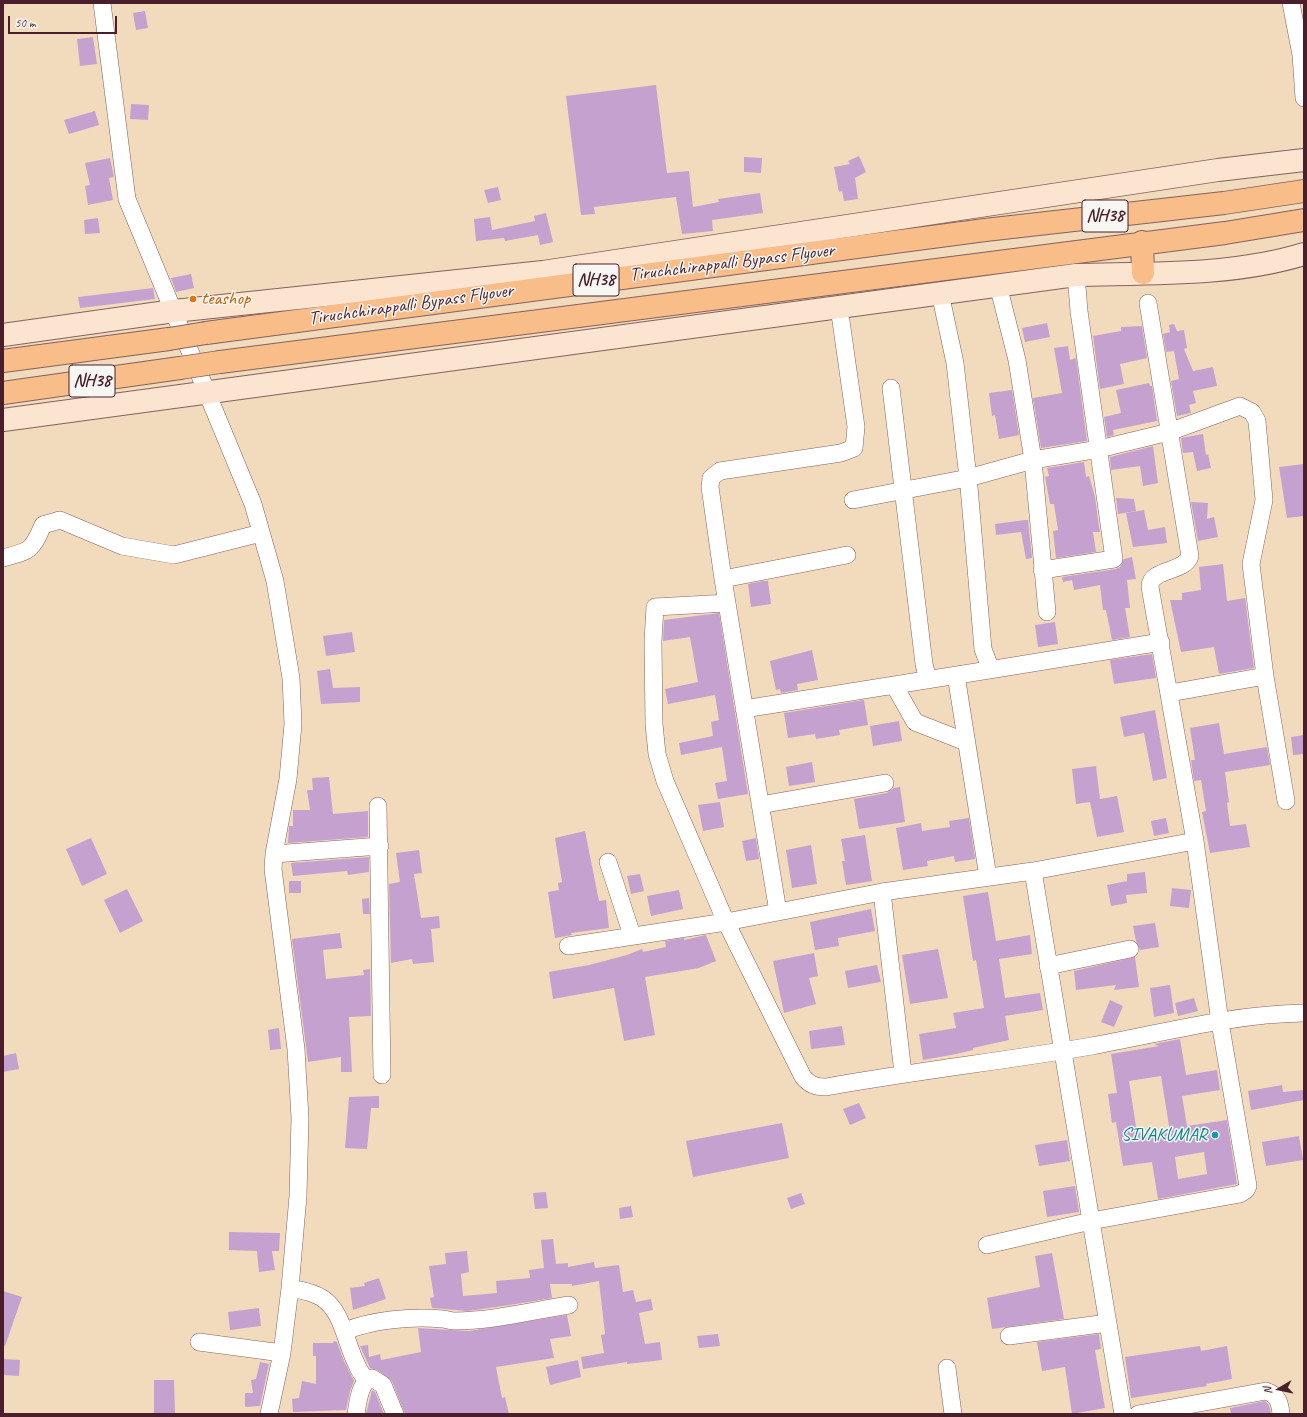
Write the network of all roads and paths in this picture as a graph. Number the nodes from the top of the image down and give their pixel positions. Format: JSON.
{"nodes":[{"id":1,"x":102,"y":3,"type":"edge"},
{"id":2,"x":1291,"y":3,"type":"edge"},
{"id":3,"x":1304,"y":98,"type":"edge"},
{"id":4,"x":1304,"y":160,"type":"edge"},
{"id":5,"x":1304,"y":191,"type":"edge"},
{"id":6,"x":1304,"y":220,"type":"edge"},
{"id":7,"x":1142,"y":242,"type":"junction"},
{"id":8,"x":1304,"y":254,"type":"edge"},
{"id":9,"x":1143,"y":273,"type":"junction"},
{"id":10,"x":1076,"y":275,"type":"junction"},
{"id":11,"x":998,"y":285,"type":"junction"},
{"id":12,"x":940,"y":293,"type":"junction"},
{"id":13,"x":1148,"y":303,"type":"dead end"},
{"id":14,"x":839,"y":308,"type":"junction"},
{"id":15,"x":174,"y":311,"type":"junction"},
{"id":16,"x":3,"y":335,"type":"edge"},
{"id":17,"x":3,"y":361,"type":"edge"},
{"id":18,"x":891,"y":388,"type":"dead end"},
{"id":19,"x":3,"y":393,"type":"edge"},
{"id":20,"x":207,"y":393,"type":"junction"},
{"id":21,"x":3,"y":420,"type":"edge"},
{"id":22,"x":1169,"y":432,"type":"junction"},
{"id":23,"x":1099,"y":449,"type":"junction"},
{"id":24,"x":1033,"y":460,"type":"junction"},
{"id":25,"x":968,"y":478,"type":"junction"},
{"id":26,"x":903,"y":490,"type":"junction"},
{"id":27,"x":853,"y":500,"type":"dead end"},
{"id":28,"x":261,"y":533,"type":"junction"},
{"id":29,"x":847,"y":555,"type":"dead end"},
{"id":30,"x":3,"y":558,"type":"edge"},
{"id":31,"x":1042,"y":570,"type":"junction"},
{"id":32,"x":723,"y":579,"type":"junction"},
{"id":33,"x":727,"y":603,"type":"junction"},
{"id":34,"x":1047,"y":612,"type":"dead end"},
{"id":35,"x":1161,"y":642,"type":"junction"},
{"id":36,"x":995,"y":669,"type":"junction"},
{"id":37,"x":956,"y":675,"type":"junction"},
{"id":38,"x":1265,"y":676,"type":"junction"},
{"id":39,"x":928,"y":680,"type":"junction"},
{"id":40,"x":894,"y":685,"type":"junction"},
{"id":41,"x":1170,"y":693,"type":"junction"},
{"id":42,"x":744,"y":708,"type":"junction"},
{"id":43,"x":966,"y":742,"type":"junction"},
{"id":44,"x":885,"y":783,"type":"dead end"},
{"id":45,"x":1286,"y":801,"type":"dead end"},
{"id":46,"x":760,"y":805,"type":"junction"},
{"id":47,"x":378,"y":806,"type":"dead end"},
{"id":48,"x":1196,"y":841,"type":"junction"},
{"id":49,"x":380,"y":846,"type":"junction"},
{"id":50,"x":274,"y":854,"type":"junction"},
{"id":51,"x":608,"y":862,"type":"dead end"},
{"id":52,"x":1033,"y":871,"type":"junction"},
{"id":53,"x":988,"y":877,"type":"junction"},
{"id":54,"x":882,"y":892,"type":"junction"},
{"id":55,"x":778,"y":912,"type":"junction"},
{"id":56,"x":726,"y":922,"type":"junction"},
{"id":57,"x":632,"y":935,"type":"junction"},
{"id":58,"x":568,"y":946,"type":"dead end"},
{"id":59,"x":1130,"y":949,"type":"dead end"},
{"id":60,"x":1048,"y":966,"type":"junction"},
{"id":61,"x":1304,"y":1012,"type":"edge"},
{"id":62,"x":1220,"y":1022,"type":"junction"},
{"id":63,"x":1062,"y":1050,"type":"junction"},
{"id":64,"x":903,"y":1073,"type":"junction"},
{"id":65,"x":382,"y":1075,"type":"dead end"},
{"id":66,"x":1091,"y":1221,"type":"junction"},
{"id":67,"x":987,"y":1245,"type":"dead end"},
{"id":68,"x":290,"y":1288,"type":"junction"},
{"id":69,"x":569,"y":1305,"type":"dead end"},
{"id":70,"x":1108,"y":1323,"type":"junction"},
{"id":71,"x":345,"y":1331,"type":"junction"},
{"id":72,"x":1009,"y":1336,"type":"dead end"},
{"id":73,"x":199,"y":1342,"type":"dead end"},
{"id":74,"x":282,"y":1353,"type":"junction"},
{"id":75,"x":946,"y":1368,"type":"dead end"},
{"id":76,"x":367,"y":1381,"type":"junction"},
{"id":77,"x":268,"y":1414,"type":"edge"},
{"id":78,"x":356,"y":1414,"type":"edge"},
{"id":79,"x":395,"y":1414,"type":"edge"},
{"id":80,"x":953,"y":1414,"type":"edge"},
{"id":81,"x":1123,"y":1414,"type":"edge"},
{"id":82,"x":1138,"y":1414,"type":"edge"},
{"id":83,"x":1281,"y":1414,"type":"edge"}],
"edges":[{"from":1,"to":15,"type":"street"},
{"from":2,"to":3,"type":"street"},
{"from":4,"to":15,"type":"street"},
{"from":5,"to":17,"type":"highway","name":"Tiruchchirappalli Bypass Flyover","number":"NH38","bridge":true},
{"from":6,"to":7,"type":"highway","number":"NH38"},
{"from":7,"to":9,"type":"highway"},
{"from":7,"to":19,"type":"highway","name":"Tiruchchirappalli Bypass Flyover","number":"NH38","bridge":true},
{"from":8,"to":9,"type":"street"},
{"from":9,"to":10,"type":"street"},
{"from":10,"to":11,"type":"street"},
{"from":10,"to":23,"type":"street"},
{"from":11,"to":12,"type":"street"},
{"from":11,"to":24,"type":"street"},
{"from":12,"to":14,"type":"street"},
{"from":12,"to":25,"type":"street"},
{"from":13,"to":22,"type":"street"},
{"from":14,"to":20,"type":"street"},
{"from":14,"to":32,"type":"street"},
{"from":15,"to":16,"type":"street"},
{"from":15,"to":20,"type":"street"},
{"from":18,"to":26,"type":"street"},
{"from":20,"to":21,"type":"street"},
{"from":20,"to":28,"type":"street"},
{"from":22,"to":23,"type":"street"},
{"from":22,"to":35,"type":"street"},
{"from":22,"to":38,"type":"street"},
{"from":23,"to":24,"type":"street"},
{"from":23,"to":31,"type":"street"},
{"from":24,"to":25,"type":"street"},
{"from":24,"to":31,"type":"street"},
{"from":25,"to":26,"type":"street"},
{"from":25,"to":36,"type":"street"},
{"from":26,"to":27,"type":"street"},
{"from":26,"to":39,"type":"street"},
{"from":28,"to":30,"type":"street"},
{"from":28,"to":50,"type":"street"},
{"from":29,"to":32,"type":"street"},
{"from":31,"to":34,"type":"street"},
{"from":32,"to":33,"type":"street"},
{"from":33,"to":42,"type":"street"},
{"from":33,"to":56,"type":"street"},
{"from":35,"to":36,"type":"street"},
{"from":35,"to":41,"type":"street"},
{"from":36,"to":37,"type":"street"},
{"from":37,"to":39,"type":"street"},
{"from":37,"to":43,"type":"street"},
{"from":38,"to":41,"type":"street"},
{"from":38,"to":45,"type":"street"},
{"from":39,"to":40,"type":"street"},
{"from":40,"to":42,"type":"street"},
{"from":40,"to":43,"type":"street"},
{"from":41,"to":48,"type":"street"},
{"from":42,"to":46,"type":"street"},
{"from":43,"to":53,"type":"street"},
{"from":44,"to":46,"type":"street"},
{"from":46,"to":55,"type":"street"},
{"from":47,"to":49,"type":"street"},
{"from":48,"to":52,"type":"street"},
{"from":48,"to":62,"type":"street"},
{"from":49,"to":50,"type":"street"},
{"from":49,"to":65,"type":"street"},
{"from":50,"to":68,"type":"street"},
{"from":51,"to":57,"type":"street"},
{"from":52,"to":53,"type":"street"},
{"from":52,"to":60,"type":"street"},
{"from":53,"to":54,"type":"street"},
{"from":54,"to":55,"type":"street"},
{"from":54,"to":64,"type":"street"},
{"from":55,"to":56,"type":"street"},
{"from":56,"to":57,"type":"street"},
{"from":56,"to":64,"type":"street"},
{"from":57,"to":58,"type":"street"},
{"from":59,"to":60,"type":"street"},
{"from":60,"to":63,"type":"street"},
{"from":61,"to":62,"type":"street"},
{"from":62,"to":63,"type":"street"},
{"from":62,"to":66,"type":"street"},
{"from":63,"to":64,"type":"street"},
{"from":63,"to":66,"type":"street"},
{"from":66,"to":67,"type":"street"},
{"from":66,"to":70,"type":"street"},
{"from":68,"to":71,"type":"street"},
{"from":68,"to":74,"type":"street"},
{"from":69,"to":71,"type":"street"},
{"from":70,"to":72,"type":"street"},
{"from":70,"to":81,"type":"street"},
{"from":71,"to":76,"type":"street"},
{"from":73,"to":74,"type":"street"},
{"from":74,"to":77,"type":"street"},
{"from":75,"to":80,"type":"street"},
{"from":76,"to":78,"type":"street"},
{"from":76,"to":79,"type":"street"},
{"from":82,"to":83,"type":"street"}]}
